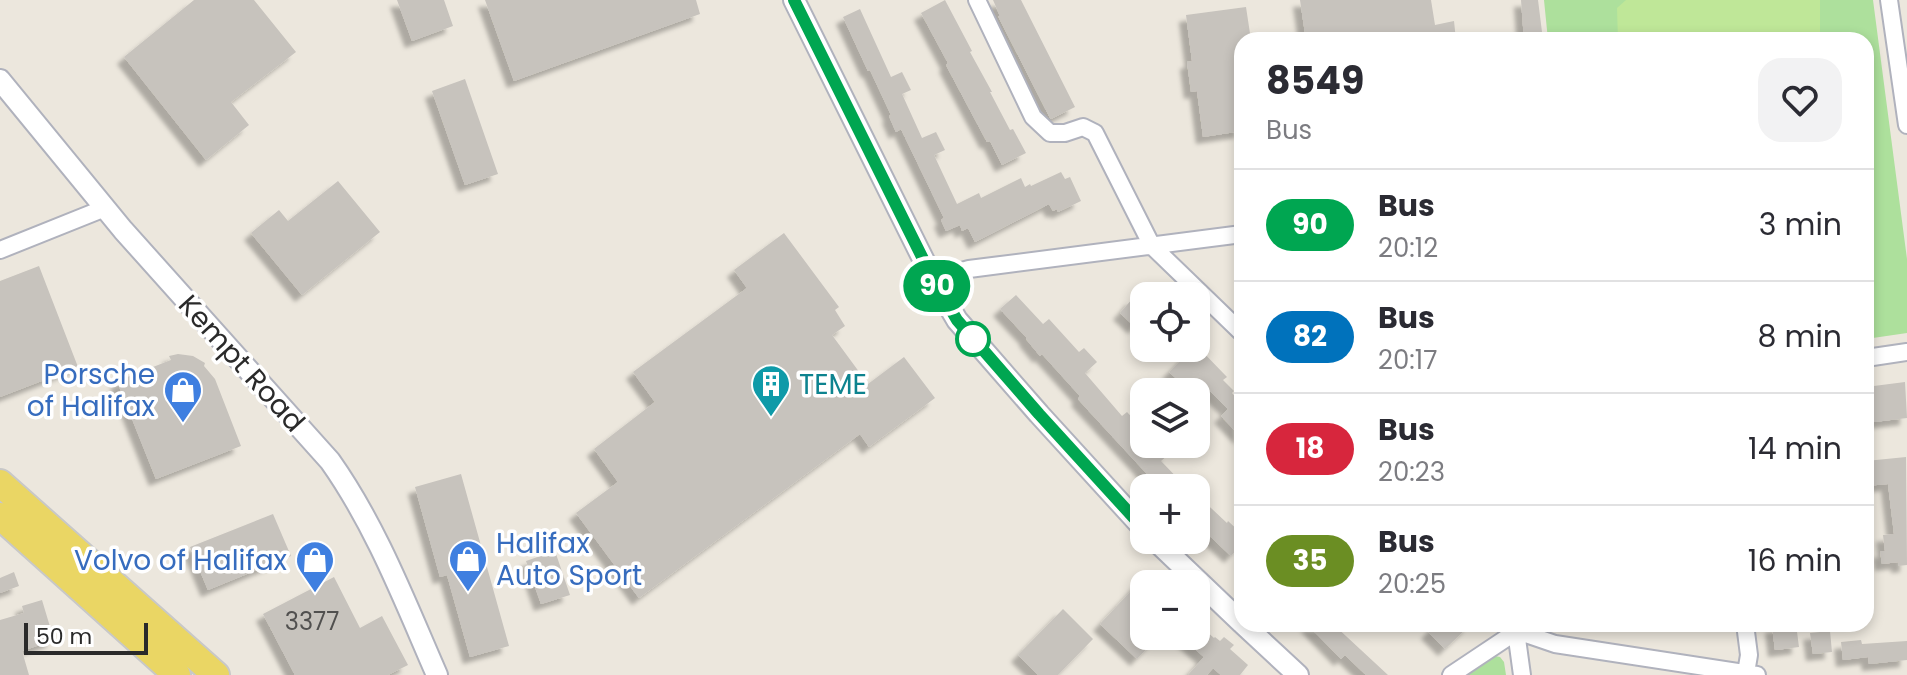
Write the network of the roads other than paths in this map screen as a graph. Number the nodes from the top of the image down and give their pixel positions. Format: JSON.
{"nodes":[{"id":1,"x":794,"y":0,"type":"edge"},
{"id":2,"x":977,"y":0,"type":"edge"},
{"id":3,"x":1889,"y":0,"type":"edge"},
{"id":4,"x":0,"y":80,"type":"edge"},
{"id":5,"x":1907,"y":125,"type":"edge"},
{"id":6,"x":105,"y":208,"type":"junction"},
{"id":7,"x":1234,"y":235,"type":"edge"},
{"id":8,"x":1152,"y":246,"type":"junction"},
{"id":9,"x":0,"y":250,"type":"edge"},
{"id":10,"x":933,"y":279,"type":"junction"},
{"id":11,"x":1234,"y":325,"type":"edge"},
{"id":12,"x":1907,"y":352,"type":"edge"},
{"id":13,"x":1874,"y":357,"type":"edge"},
{"id":14,"x":0,"y":483,"type":"edge"},
{"id":15,"x":1130,"y":514,"type":"edge"},
{"id":16,"x":0,"y":516,"type":"edge"},
{"id":17,"x":1170,"y":554,"type":"edge"},
{"id":18,"x":1234,"y":615,"type":"edge"},
{"id":19,"x":1253,"y":632,"type":"edge"},
{"id":20,"x":1509,"y":632,"type":"edge"},
{"id":21,"x":1517,"y":632,"type":"edge"},
{"id":22,"x":1527,"y":632,"type":"edge"},
{"id":23,"x":1746,"y":632,"type":"edge"},
{"id":24,"x":1752,"y":674,"type":"edge"},
{"id":25,"x":177,"y":675,"type":"edge"},
{"id":26,"x":216,"y":675,"type":"edge"},
{"id":27,"x":437,"y":675,"type":"edge"},
{"id":28,"x":1298,"y":675,"type":"edge"},
{"id":29,"x":1451,"y":675,"type":"edge"},
{"id":30,"x":1522,"y":675,"type":"edge"}],
"edges":[{"from":1,"to":10,"type":"street"},
{"from":2,"to":8,"type":"street"},
{"from":3,"to":5,"type":"street"},
{"from":4,"to":6,"type":"street","name":"Kempt Road"},
{"from":6,"to":9,"type":"street"},
{"from":6,"to":27,"type":"street","name":"Kempt Road"},
{"from":7,"to":8,"type":"street"},
{"from":8,"to":10,"type":"street"},
{"from":8,"to":11,"type":"street"},
{"from":10,"to":15,"type":"street"},
{"from":12,"to":13,"type":"street"},
{"from":14,"to":26,"type":"main road"},
{"from":16,"to":25,"type":"main road"},
{"from":17,"to":18,"type":"street"},
{"from":19,"to":28,"type":"street"},
{"from":20,"to":29,"type":"street"},
{"from":21,"to":30,"type":"street"},
{"from":22,"to":24,"type":"street"},
{"from":23,"to":24,"type":"street"}]}
